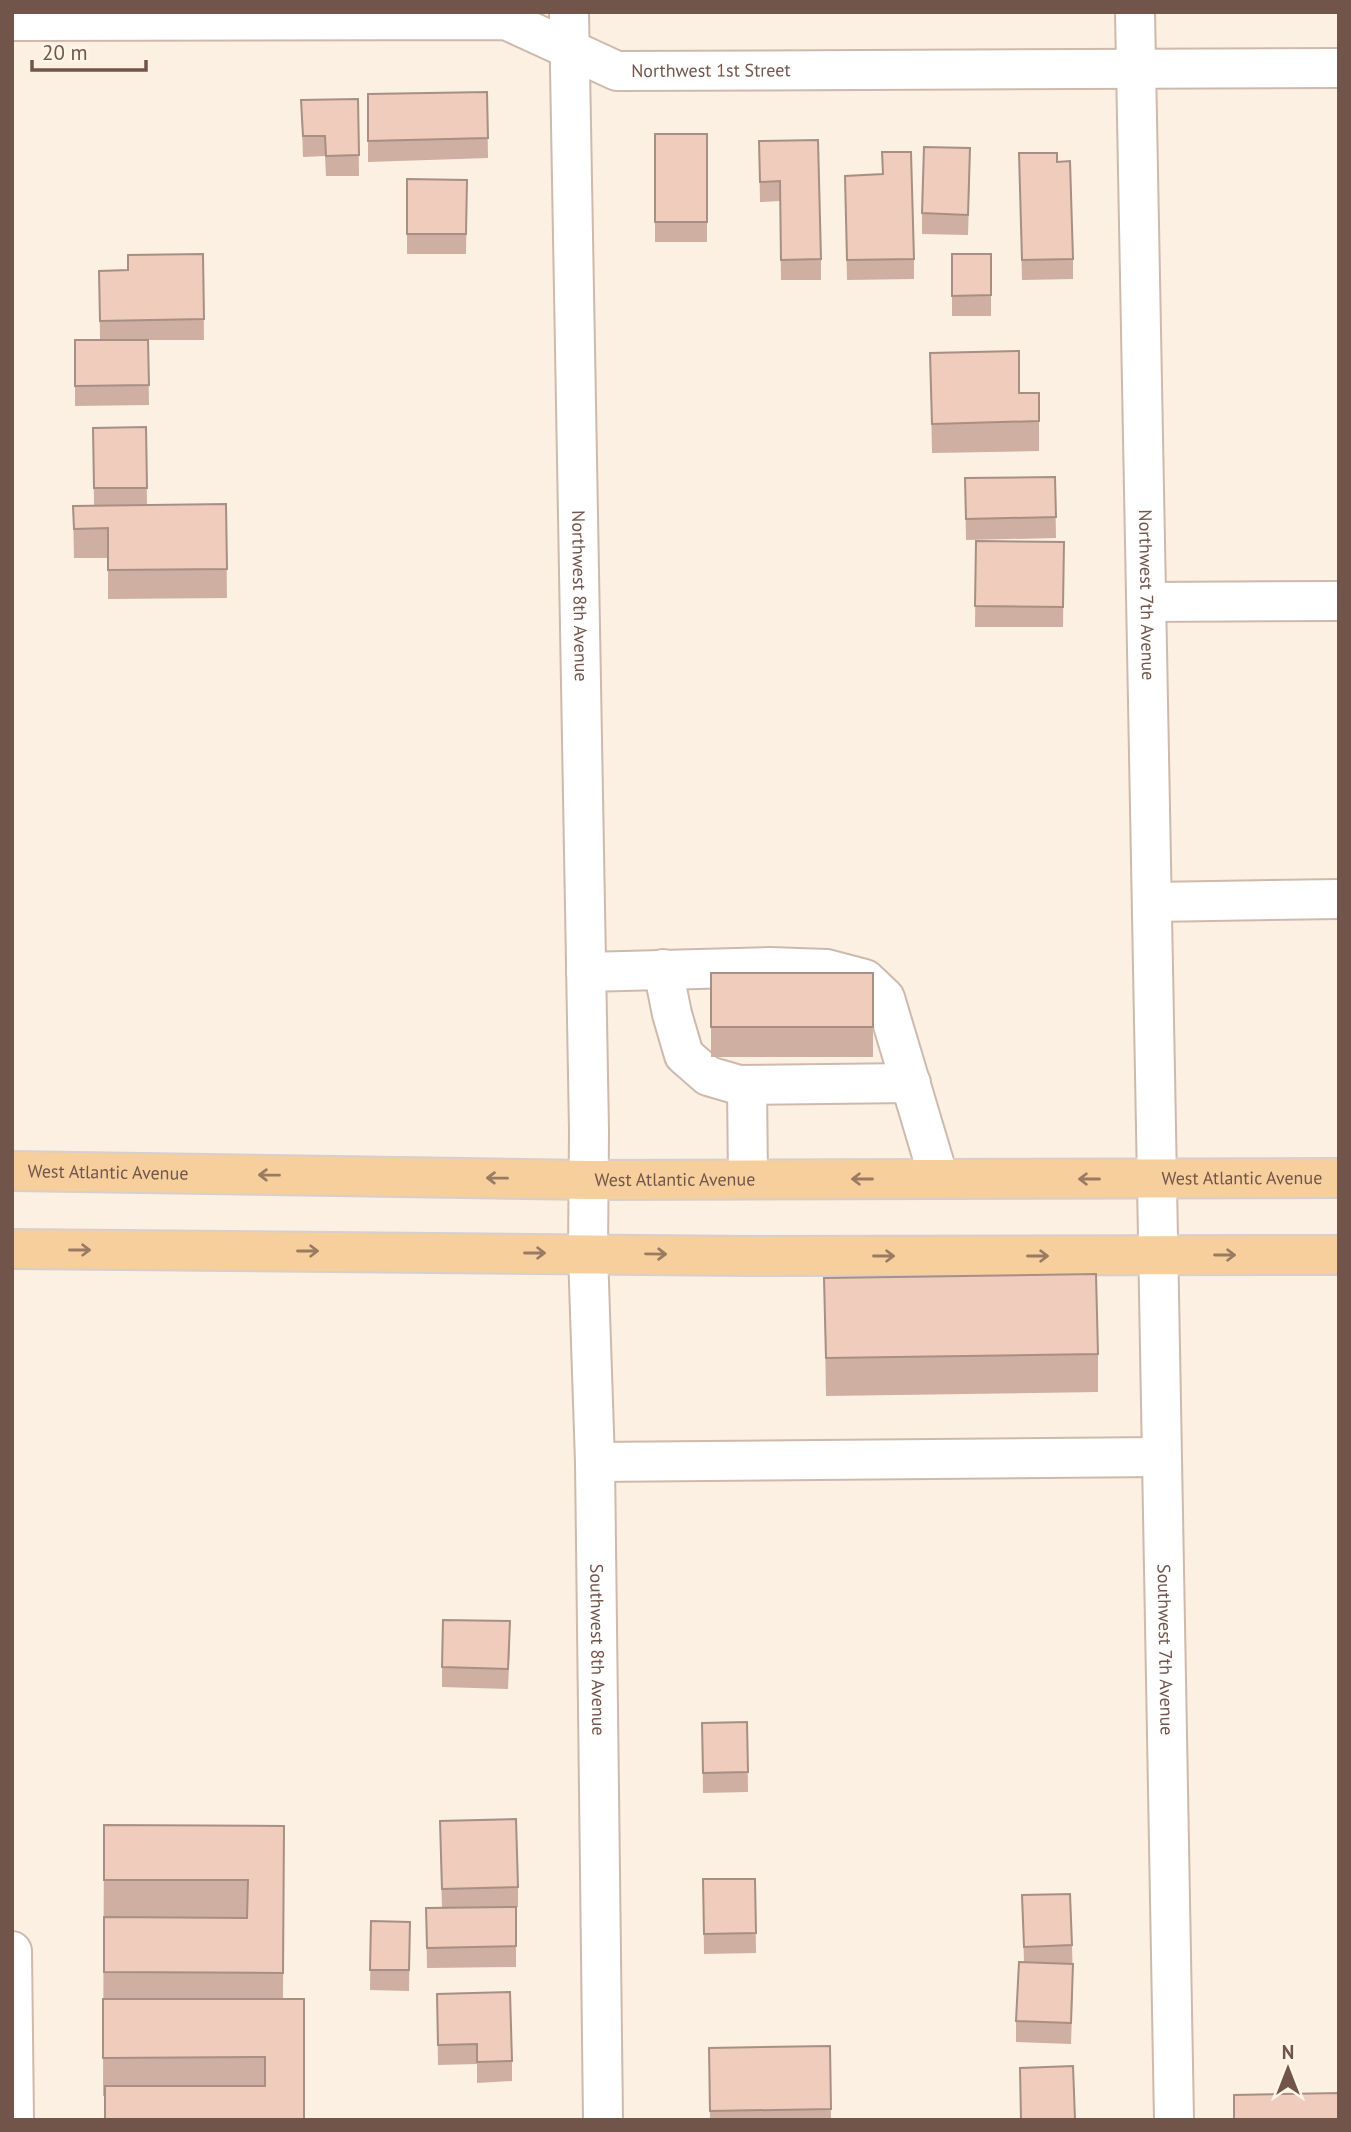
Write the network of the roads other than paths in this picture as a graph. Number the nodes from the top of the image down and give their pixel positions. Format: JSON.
{"nodes":[{"id":1,"x":569,"y":12,"type":"edge"},
{"id":2,"x":1135,"y":12,"type":"edge"},
{"id":3,"x":12,"y":21,"type":"edge"},
{"id":4,"x":570,"y":50,"type":"junction"},
{"id":5,"x":1136,"y":68,"type":"junction"},
{"id":6,"x":1339,"y":68,"type":"edge"},
{"id":7,"x":1339,"y":601,"type":"edge"},
{"id":8,"x":1148,"y":602,"type":"junction"},
{"id":9,"x":1339,"y":899,"type":"edge"},
{"id":10,"x":1153,"y":902,"type":"junction"},
{"id":11,"x":663,"y":969,"type":"junction"},
{"id":12,"x":586,"y":972,"type":"junction"},
{"id":13,"x":911,"y":1083,"type":"junction"},
{"id":14,"x":747,"y":1085,"type":"junction"},
{"id":15,"x":12,"y":1171,"type":"edge"},
{"id":16,"x":1339,"y":1178,"type":"edge"},
{"id":17,"x":748,"y":1179,"type":"junction"},
{"id":18,"x":939,"y":1179,"type":"junction"},
{"id":19,"x":1158,"y":1179,"type":"junction"},
{"id":20,"x":589,"y":1180,"type":"junction"},
{"id":21,"x":12,"y":1249,"type":"edge"},
{"id":22,"x":588,"y":1253,"type":"junction"},
{"id":23,"x":1339,"y":1255,"type":"edge"},
{"id":24,"x":1157,"y":1256,"type":"junction"},
{"id":25,"x":1161,"y":1457,"type":"junction"},
{"id":26,"x":595,"y":1462,"type":"junction"},
{"id":27,"x":12,"y":1951,"type":"edge"},
{"id":28,"x":14,"y":2097,"type":"edge"},
{"id":29,"x":603,"y":2120,"type":"edge"},
{"id":30,"x":1174,"y":2120,"type":"edge"}],
"edges":[{"from":1,"to":4,"type":"street","name":"Northwest 8th Avenue"},
{"from":2,"to":5,"type":"street","name":"Northwest 7th Avenue"},
{"from":3,"to":4,"type":"street","name":"Northwest 1st Street"},
{"from":4,"to":5,"type":"street","name":"Northwest 1st Street"},
{"from":4,"to":12,"type":"street","name":"Northwest 8th Avenue"},
{"from":5,"to":6,"type":"street","name":"Northwest 1st Street"},
{"from":5,"to":8,"type":"street","name":"Northwest 7th Avenue"},
{"from":7,"to":8,"type":"street"},
{"from":8,"to":10,"type":"street","name":"Northwest 7th Avenue"},
{"from":9,"to":10,"type":"street"},
{"from":10,"to":19,"type":"street","name":"Northwest 7th Avenue"},
{"from":11,"to":12,"type":"street"},
{"from":11,"to":13,"type":"street"},
{"from":11,"to":14,"type":"street"},
{"from":12,"to":20,"type":"street","name":"Northwest 8th Avenue"},
{"from":13,"to":14,"type":"street"},
{"from":13,"to":18,"type":"street"},
{"from":14,"to":17,"type":"street"},
{"from":20,"to":15,"type":"main road","name":"West Atlantic Avenue","one_way":true},
{"from":16,"to":19,"type":"main road","name":"West Atlantic Avenue"},
{"from":18,"to":17,"type":"main road","name":"West Atlantic Avenue","one_way":true},
{"from":17,"to":20,"type":"main road","name":"West Atlantic Avenue"},
{"from":19,"to":18,"type":"main road","name":"West Atlantic Avenue","one_way":true},
{"from":19,"to":24,"type":"street","name":"Southwest 7th Avenue"},
{"from":20,"to":22,"type":"street","name":"Southwest 8th Avenue"},
{"from":21,"to":22,"type":"main road","one_way":true},
{"from":22,"to":24,"type":"main road","one_way":true},
{"from":22,"to":26,"type":"street","name":"Southwest 8th Avenue"},
{"from":24,"to":23,"type":"main road","one_way":true},
{"from":24,"to":25,"type":"street","name":"Southwest 7th Avenue"},
{"from":25,"to":26,"type":"street"},
{"from":25,"to":30,"type":"street","name":"Southwest 7th Avenue"},
{"from":26,"to":29,"type":"street","name":"Southwest 8th Avenue"},
{"from":27,"to":28,"type":"street"}]}
